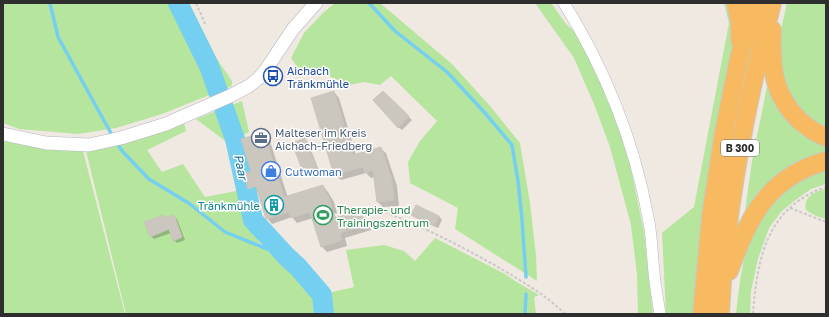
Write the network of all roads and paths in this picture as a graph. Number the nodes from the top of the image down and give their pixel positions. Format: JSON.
{"nodes":[{"id":1,"x":196,"y":3,"type":"edge"},
{"id":2,"x":316,"y":3,"type":"edge"},
{"id":3,"x":564,"y":3,"type":"edge"},
{"id":4,"x":736,"y":3,"type":"edge"},
{"id":5,"x":755,"y":3,"type":"edge"},
{"id":6,"x":772,"y":3,"type":"edge"},
{"id":7,"x":206,"y":26,"type":"dead end"},
{"id":8,"x":740,"y":54,"type":"junction"},
{"id":9,"x":3,"y":134,"type":"edge"},
{"id":10,"x":826,"y":136,"type":"edge"},
{"id":11,"x":826,"y":161,"type":"edge"},
{"id":12,"x":826,"y":187,"type":"edge"},
{"id":13,"x":790,"y":208,"type":"junction"},
{"id":14,"x":385,"y":212,"type":"dead end"},
{"id":15,"x":826,"y":222,"type":"edge"},
{"id":16,"x":721,"y":295,"type":"junction"},
{"id":17,"x":565,"y":314,"type":"edge"},
{"id":18,"x":660,"y":314,"type":"edge"},
{"id":19,"x":702,"y":314,"type":"edge"},
{"id":20,"x":720,"y":314,"type":"edge"},
{"id":21,"x":753,"y":314,"type":"edge"}],
"edges":[{"from":1,"to":7,"type":"path"},
{"from":2,"to":9,"type":"street"},
{"from":3,"to":18,"type":"street"},
{"from":4,"to":8,"type":"highway"},
{"from":5,"to":8,"type":"highway","number":"B 300"},
{"from":6,"to":10,"type":"highway"},
{"from":6,"to":16,"type":"highway","number":"B 300"},
{"from":8,"to":19,"type":"highway","number":"B 300"},
{"from":11,"to":16,"type":"highway"},
{"from":12,"to":13,"type":"path"},
{"from":13,"to":15,"type":"path"},
{"from":13,"to":21,"type":"path"},
{"from":14,"to":17,"type":"path"},
{"from":16,"to":20,"type":"highway","number":"B 300"}]}
